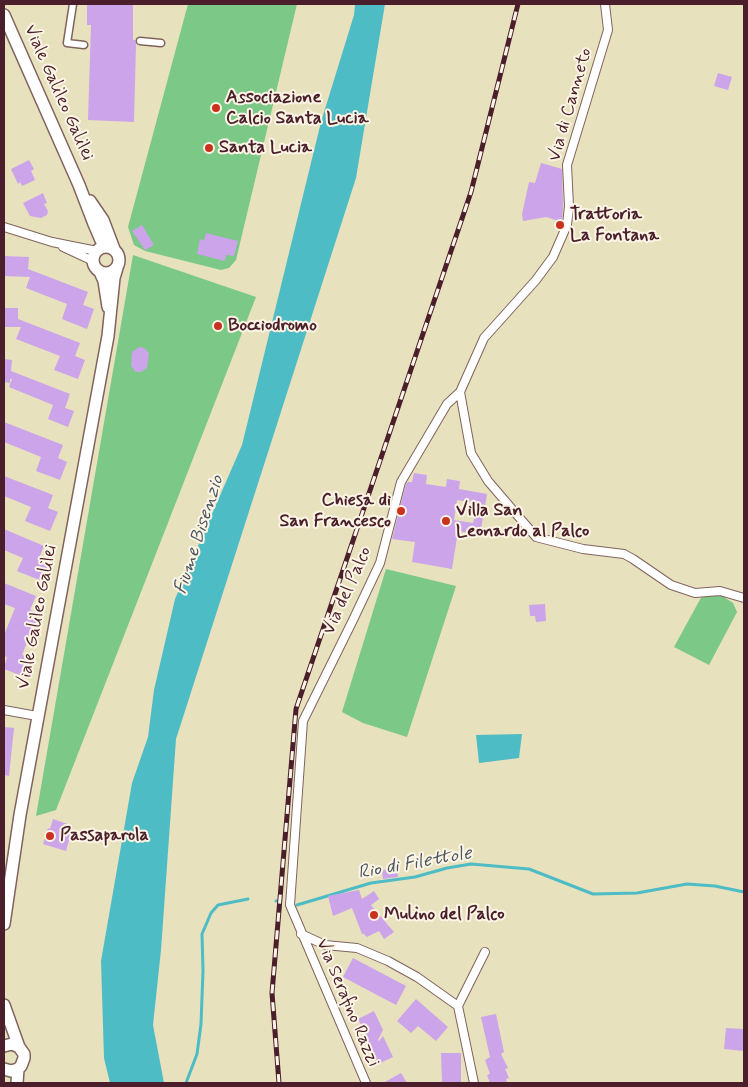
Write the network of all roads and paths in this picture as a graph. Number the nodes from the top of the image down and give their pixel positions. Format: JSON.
{"nodes":[{"id":1,"x":72,"y":4,"type":"edge"},
{"id":2,"x":605,"y":4,"type":"edge"},
{"id":3,"x":4,"y":16,"type":"edge"},
{"id":4,"x":140,"y":41,"type":"dead end"},
{"id":5,"x":161,"y":43,"type":"dead end"},
{"id":6,"x":84,"y":45,"type":"dead end"},
{"id":7,"x":4,"y":227,"type":"edge"},
{"id":8,"x":102,"y":252,"type":"junction"},
{"id":9,"x":117,"y":268,"type":"junction"},
{"id":10,"x":100,"y":272,"type":"junction"},
{"id":11,"x":110,"y":318,"type":"junction"},
{"id":12,"x":460,"y":392,"type":"junction"},
{"id":13,"x":744,"y":598,"type":"edge"},
{"id":14,"x":4,"y":710,"type":"edge"},
{"id":15,"x":37,"y":716,"type":"junction"},
{"id":16,"x":4,"y":924,"type":"edge"},
{"id":17,"x":301,"y":934,"type":"junction"},
{"id":18,"x":325,"y":945,"type":"junction"},
{"id":19,"x":311,"y":952,"type":"junction"},
{"id":20,"x":485,"y":952,"type":"dead end"},
{"id":21,"x":4,"y":1005,"type":"edge"},
{"id":22,"x":458,"y":1006,"type":"junction"},
{"id":23,"x":4,"y":1034,"type":"edge"},
{"id":24,"x":4,"y":1046,"type":"edge"},
{"id":25,"x":19,"y":1047,"type":"junction"},
{"id":26,"x":10,"y":1069,"type":"edge"},
{"id":27,"x":9,"y":1083,"type":"edge"},
{"id":28,"x":17,"y":1083,"type":"edge"},
{"id":29,"x":366,"y":1083,"type":"edge"},
{"id":30,"x":474,"y":1083,"type":"edge"}],
"edges":[{"from":1,"to":6,"type":"street"},
{"from":2,"to":12,"type":"street","name":"Via di Canneto"},
{"from":3,"to":8,"type":"main road","name":"Viale Galileo Galilei"},
{"from":4,"to":5,"type":"street"},
{"from":7,"to":8,"type":"street"},
{"from":8,"to":9,"type":"main road","name":"Viale Galileo Galilei"},
{"from":8,"to":10,"type":"main road","name":"Viale Galileo Galilei"},
{"from":9,"to":10,"type":"main road"},
{"from":9,"to":11,"type":"main road","name":"Viale Galileo Galilei"},
{"from":10,"to":11,"type":"main road","name":"Viale Galileo Galilei"},
{"from":11,"to":15,"type":"main road","name":"Viale Galileo Galilei"},
{"from":12,"to":13,"type":"street"},
{"from":12,"to":17,"type":"street","name":"Via del Palco"},
{"from":14,"to":15,"type":"street"},
{"from":15,"to":16,"type":"main road","name":"Viale Galileo Galilei"},
{"from":17,"to":18,"type":"street"},
{"from":17,"to":19,"type":"street","name":"Via Serafino Razzi"},
{"from":18,"to":19,"type":"street"},
{"from":18,"to":22,"type":"street"},
{"from":19,"to":29,"type":"street","name":"Via Serafino Razzi"},
{"from":20,"to":22,"type":"street"},
{"from":21,"to":25,"type":"main road"},
{"from":22,"to":30,"type":"street"},
{"from":23,"to":24,"type":"main road"},
{"from":24,"to":25,"type":"main road"},
{"from":25,"to":26,"type":"main road"},
{"from":26,"to":27,"type":"main road"},
{"from":26,"to":28,"type":"main road"}]}
